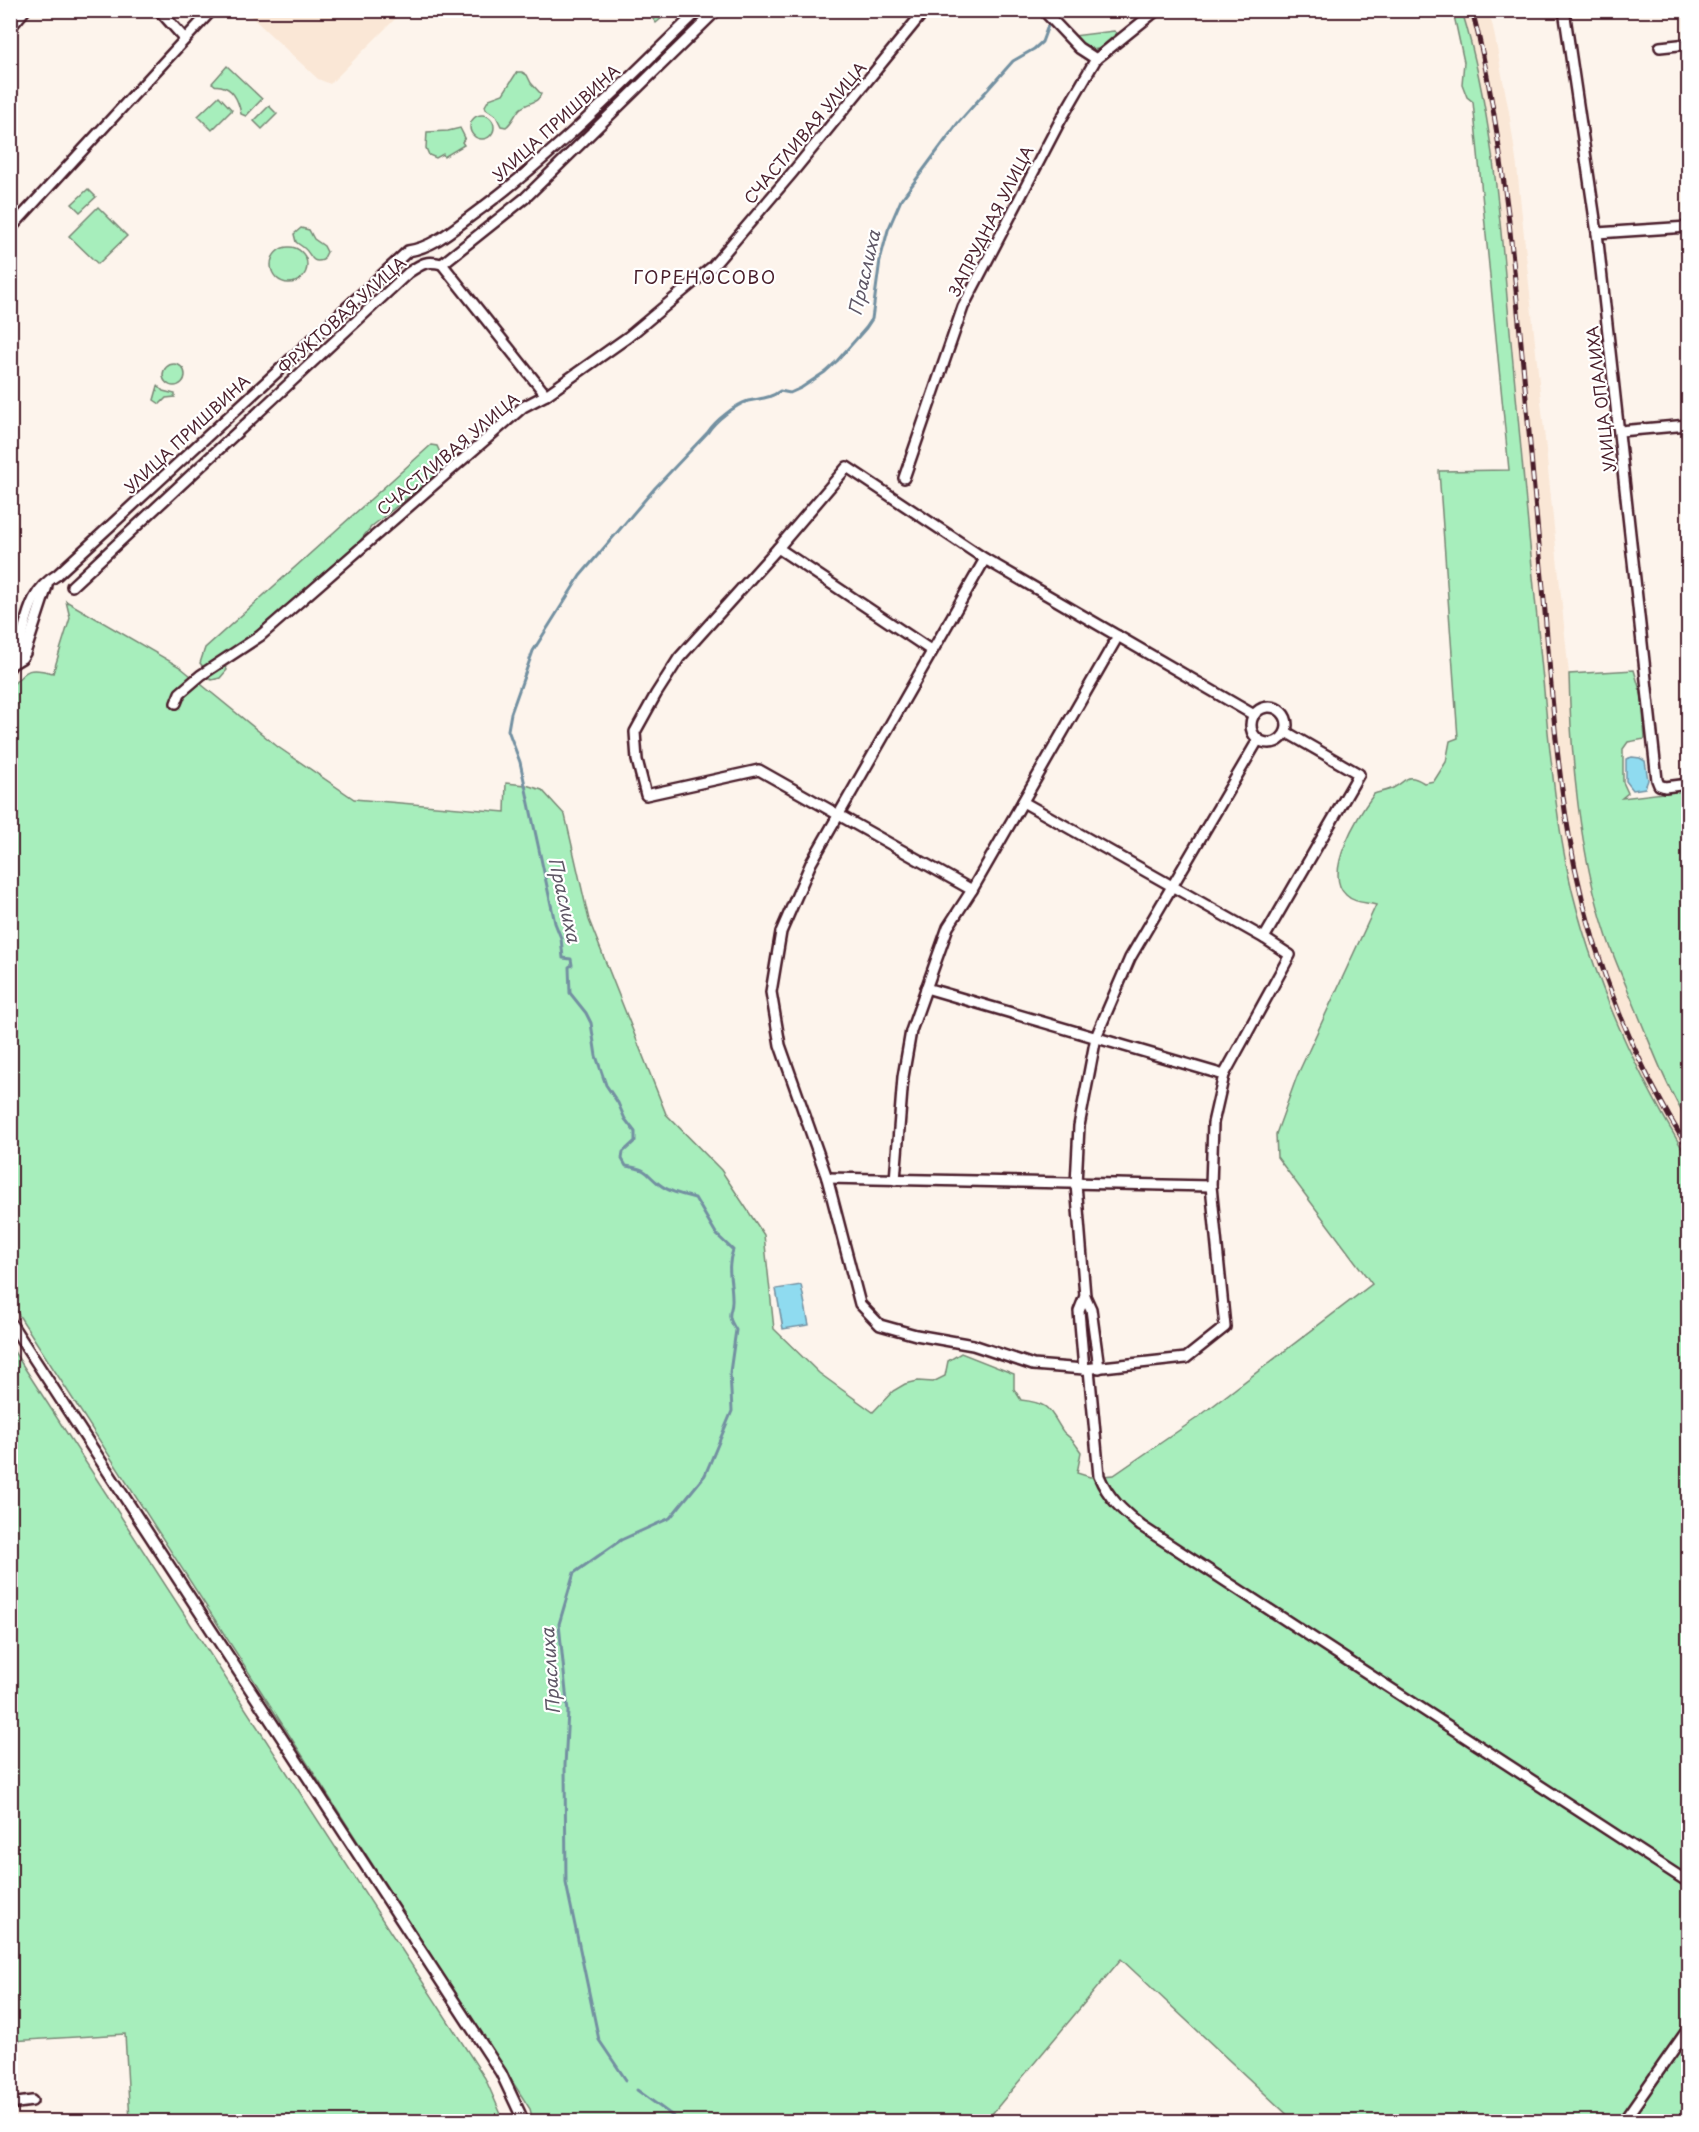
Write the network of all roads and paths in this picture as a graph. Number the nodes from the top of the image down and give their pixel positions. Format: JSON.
{"nodes":[{"id":1,"x":25,"y":10,"type":"edge"},
{"id":2,"x":159,"y":10,"type":"edge"},
{"id":3,"x":212,"y":10,"type":"edge"},
{"id":4,"x":699,"y":10,"type":"edge"},
{"id":5,"x":717,"y":10,"type":"edge"},
{"id":6,"x":926,"y":10,"type":"edge"},
{"id":7,"x":1043,"y":10,"type":"edge"},
{"id":8,"x":1156,"y":10,"type":"edge"},
{"id":9,"x":1564,"y":10,"type":"edge"},
{"id":10,"x":10,"y":28,"type":"edge"},
{"id":11,"x":185,"y":39,"type":"junction"},
{"id":12,"x":1689,"y":44,"type":"edge"},
{"id":13,"x":1660,"y":47,"type":"dead end"},
{"id":14,"x":1096,"y":59,"type":"junction"},
{"id":15,"x":1689,"y":227,"type":"edge"},
{"id":16,"x":10,"y":229,"type":"edge"},
{"id":17,"x":1597,"y":233,"type":"junction"},
{"id":18,"x":442,"y":264,"type":"junction"},
{"id":19,"x":546,"y":395,"type":"junction"},
{"id":20,"x":1689,"y":425,"type":"edge"},
{"id":21,"x":1620,"y":431,"type":"junction"},
{"id":22,"x":904,"y":478,"type":"dead end"},
{"id":23,"x":778,"y":548,"type":"junction"},
{"id":24,"x":985,"y":559,"type":"junction"},
{"id":25,"x":72,"y":586,"type":"dead end"},
{"id":26,"x":1118,"y":636,"type":"junction"},
{"id":27,"x":932,"y":651,"type":"junction"},
{"id":28,"x":11,"y":665,"type":"edge"},
{"id":29,"x":176,"y":703,"type":"dead end"},
{"id":30,"x":1254,"y":715,"type":"junction"},
{"id":31,"x":1286,"y":732,"type":"junction"},
{"id":32,"x":1258,"y":740,"type":"junction"},
{"id":33,"x":1689,"y":784,"type":"edge"},
{"id":34,"x":1023,"y":802,"type":"junction"},
{"id":35,"x":840,"y":815,"type":"junction"},
{"id":36,"x":1173,"y":886,"type":"junction"},
{"id":37,"x":972,"y":890,"type":"junction"},
{"id":38,"x":1264,"y":938,"type":"junction"},
{"id":39,"x":926,"y":988,"type":"junction"},
{"id":40,"x":1096,"y":1037,"type":"junction"},
{"id":41,"x":1224,"y":1075,"type":"junction"},
{"id":42,"x":827,"y":1178,"type":"junction"},
{"id":43,"x":895,"y":1180,"type":"junction"},
{"id":44,"x":1076,"y":1184,"type":"junction"},
{"id":45,"x":1211,"y":1186,"type":"junction"},
{"id":46,"x":1085,"y":1296,"type":"junction"},
{"id":47,"x":10,"y":1322,"type":"edge"},
{"id":48,"x":1090,"y":1369,"type":"junction"},
{"id":49,"x":1689,"y":1882,"type":"edge"},
{"id":50,"x":1689,"y":2029,"type":"edge"},
{"id":51,"x":32,"y":2101,"type":"dead end"},
{"id":52,"x":10,"y":2104,"type":"edge"},
{"id":53,"x":524,"y":2121,"type":"edge"},
{"id":54,"x":1623,"y":2121,"type":"edge"}],
"edges":[{"from":1,"to":10,"type":"street"},
{"from":2,"to":11,"type":"street"},
{"from":3,"to":11,"type":"street"},
{"from":4,"to":28,"type":"street","name":"УЛИЦА ПРИШВИНА"},
{"from":5,"to":18,"type":"street","name":"ФРУКТОВАЯ УЛИЦА"},
{"from":6,"to":19,"type":"street","name":"СЧАСТЛИВАЯ УЛИЦА"},
{"from":7,"to":14,"type":"street"},
{"from":8,"to":14,"type":"street","name":"ЗАПРУДНАЯ УЛИЦА"},
{"from":9,"to":17,"type":"street","name":"УЛИЦА ОПАЛИХА"},
{"from":11,"to":16,"type":"street"},
{"from":12,"to":13,"type":"street"},
{"from":14,"to":22,"type":"street","name":"ЗАПРУДНАЯ УЛИЦА"},
{"from":15,"to":17,"type":"street"},
{"from":17,"to":21,"type":"street","name":"УЛИЦА ОПАЛИХА"},
{"from":18,"to":19,"type":"street"},
{"from":18,"to":25,"type":"street","name":"ФРУКТОВАЯ УЛИЦА"},
{"from":19,"to":29,"type":"street","name":"СЧАСТЛИВАЯ УЛИЦА"},
{"from":20,"to":21,"type":"street"},
{"from":21,"to":33,"type":"street","name":"УЛИЦА ОПАЛИХА"},
{"from":23,"to":24,"type":"street"},
{"from":23,"to":27,"type":"street"},
{"from":23,"to":35,"type":"street"},
{"from":24,"to":26,"type":"street"},
{"from":24,"to":27,"type":"street"},
{"from":26,"to":30,"type":"street"},
{"from":26,"to":34,"type":"street"},
{"from":27,"to":35,"type":"street"},
{"from":30,"to":31,"type":"street"},
{"from":30,"to":32,"type":"street"},
{"from":31,"to":32,"type":"street"},
{"from":31,"to":38,"type":"street"},
{"from":32,"to":36,"type":"street"},
{"from":34,"to":36,"type":"street"},
{"from":34,"to":37,"type":"street"},
{"from":35,"to":37,"type":"street"},
{"from":35,"to":42,"type":"street"},
{"from":36,"to":38,"type":"street"},
{"from":36,"to":40,"type":"street"},
{"from":37,"to":39,"type":"street"},
{"from":38,"to":41,"type":"street"},
{"from":39,"to":40,"type":"street"},
{"from":39,"to":43,"type":"street"},
{"from":40,"to":41,"type":"street"},
{"from":40,"to":44,"type":"street"},
{"from":41,"to":45,"type":"street"},
{"from":42,"to":43,"type":"street"},
{"from":42,"to":48,"type":"street"},
{"from":43,"to":44,"type":"street"},
{"from":44,"to":45,"type":"street"},
{"from":44,"to":46,"type":"street"},
{"from":45,"to":48,"type":"street"},
{"from":46,"to":48,"type":"street"},
{"from":46,"to":48,"type":"street"},
{"from":47,"to":53,"type":"street"},
{"from":48,"to":49,"type":"street"},
{"from":50,"to":54,"type":"street"},
{"from":51,"to":52,"type":"street"}]}
